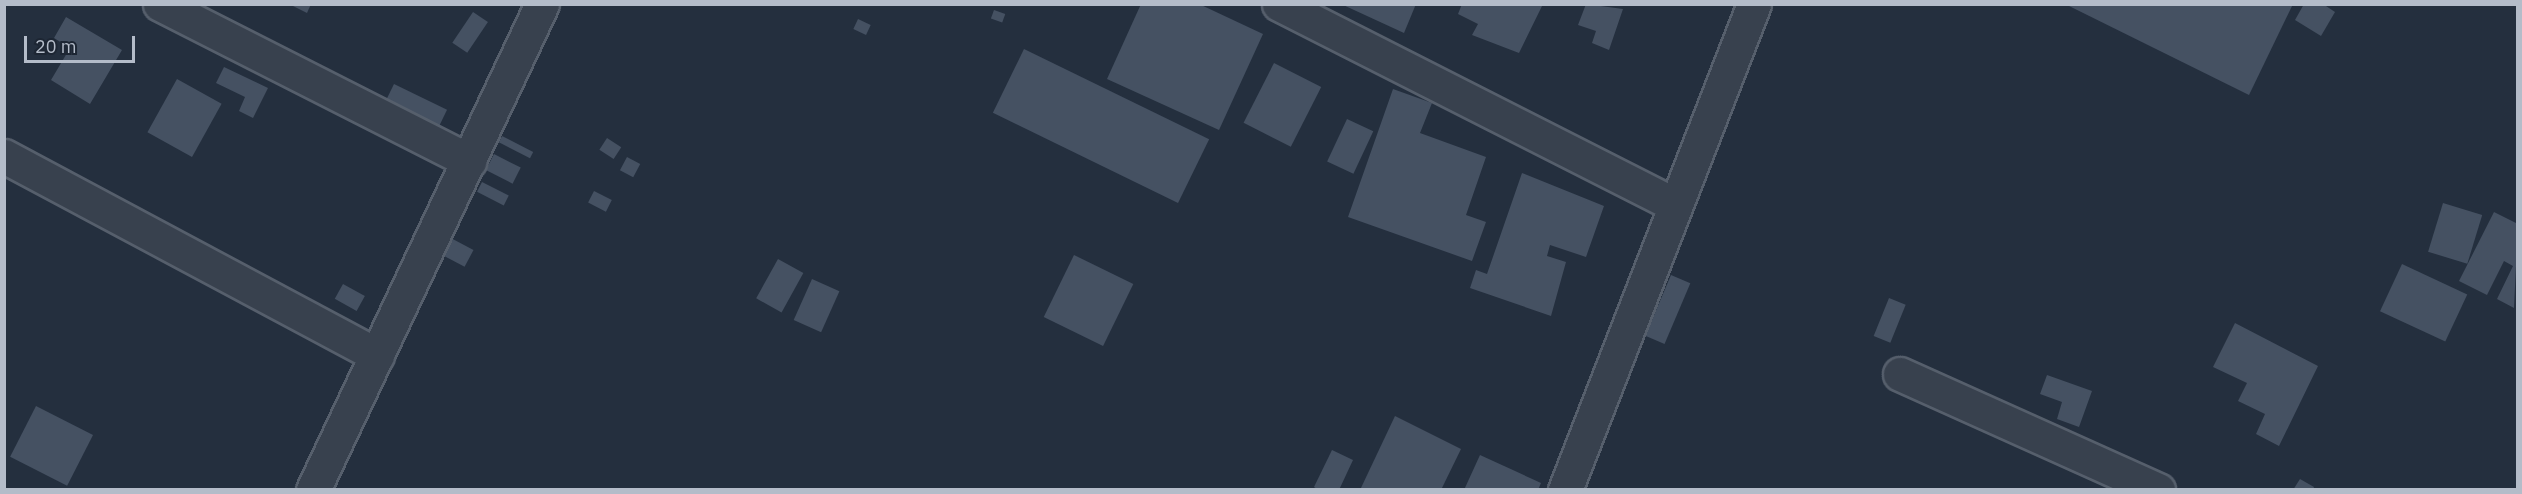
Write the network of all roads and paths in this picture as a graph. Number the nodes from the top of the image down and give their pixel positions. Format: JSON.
{"nodes":[{"id":1,"x":160,"y":4,"type":"edge"},
{"id":2,"x":542,"y":4,"type":"edge"},
{"id":3,"x":1279,"y":4,"type":"edge"},
{"id":4,"x":1754,"y":4,"type":"edge"},
{"id":5,"x":4,"y":156,"type":"edge"},
{"id":6,"x":469,"y":161,"type":"junction"},
{"id":7,"x":1675,"y":205,"type":"junction"},
{"id":8,"x":377,"y":355,"type":"junction"},
{"id":9,"x":1900,"y":374,"type":"dead end"},
{"id":10,"x":313,"y":489,"type":"edge"},
{"id":11,"x":1565,"y":489,"type":"edge"},
{"id":12,"x":2158,"y":489,"type":"edge"}],
"edges":[{"from":1,"to":6,"type":"street"},
{"from":2,"to":6,"type":"street"},
{"from":3,"to":7,"type":"street"},
{"from":4,"to":7,"type":"street"},
{"from":5,"to":8,"type":"street"},
{"from":6,"to":8,"type":"street"},
{"from":7,"to":11,"type":"street"},
{"from":8,"to":10,"type":"street"},
{"from":9,"to":12,"type":"street"}]}
